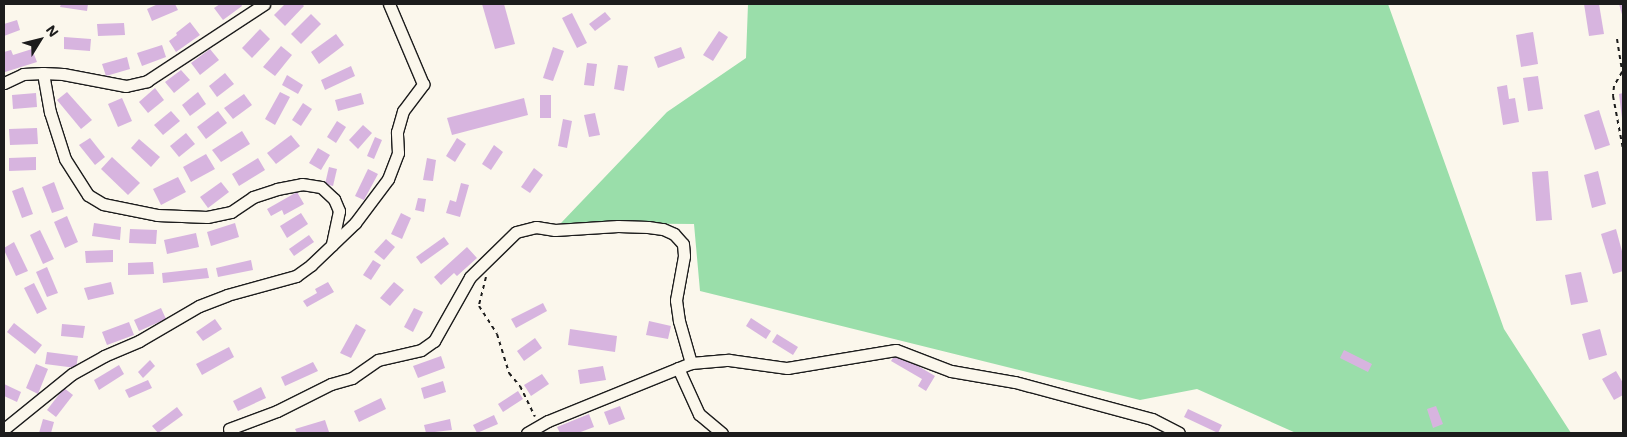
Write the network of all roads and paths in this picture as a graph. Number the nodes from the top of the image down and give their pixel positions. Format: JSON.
{"nodes":[{"id":1,"x":264,"y":4,"type":"edge"},
{"id":2,"x":389,"y":4,"type":"edge"},
{"id":3,"x":1617,"y":39,"type":"dead end"},
{"id":4,"x":43,"y":73,"type":"junction"},
{"id":5,"x":4,"y":83,"type":"edge"},
{"id":6,"x":1623,"y":150,"type":"edge"},
{"id":7,"x":332,"y":245,"type":"junction"},
{"id":8,"x":493,"y":253,"type":"junction"},
{"id":9,"x":691,"y":363,"type":"junction"},
{"id":10,"x":678,"y":368,"type":"junction"},
{"id":11,"x":539,"y":426,"type":"junction"},
{"id":12,"x":4,"y":429,"type":"edge"},
{"id":13,"x":229,"y":429,"type":"dead end"},
{"id":14,"x":527,"y":433,"type":"edge"},
{"id":15,"x":722,"y":433,"type":"edge"},
{"id":16,"x":1179,"y":433,"type":"edge"}],
"edges":[{"from":1,"to":4,"type":"street"},
{"from":2,"to":7,"type":"street"},
{"from":3,"to":6,"type":"path"},
{"from":4,"to":5,"type":"street"},
{"from":4,"to":7,"type":"street"},
{"from":7,"to":12,"type":"street"},
{"from":8,"to":9,"type":"street"},
{"from":8,"to":11,"type":"path"},
{"from":8,"to":13,"type":"street"},
{"from":9,"to":10,"type":"street"},
{"from":9,"to":16,"type":"street"},
{"from":10,"to":11,"type":"street"},
{"from":10,"to":15,"type":"street"},
{"from":11,"to":14,"type":"street"}]}
